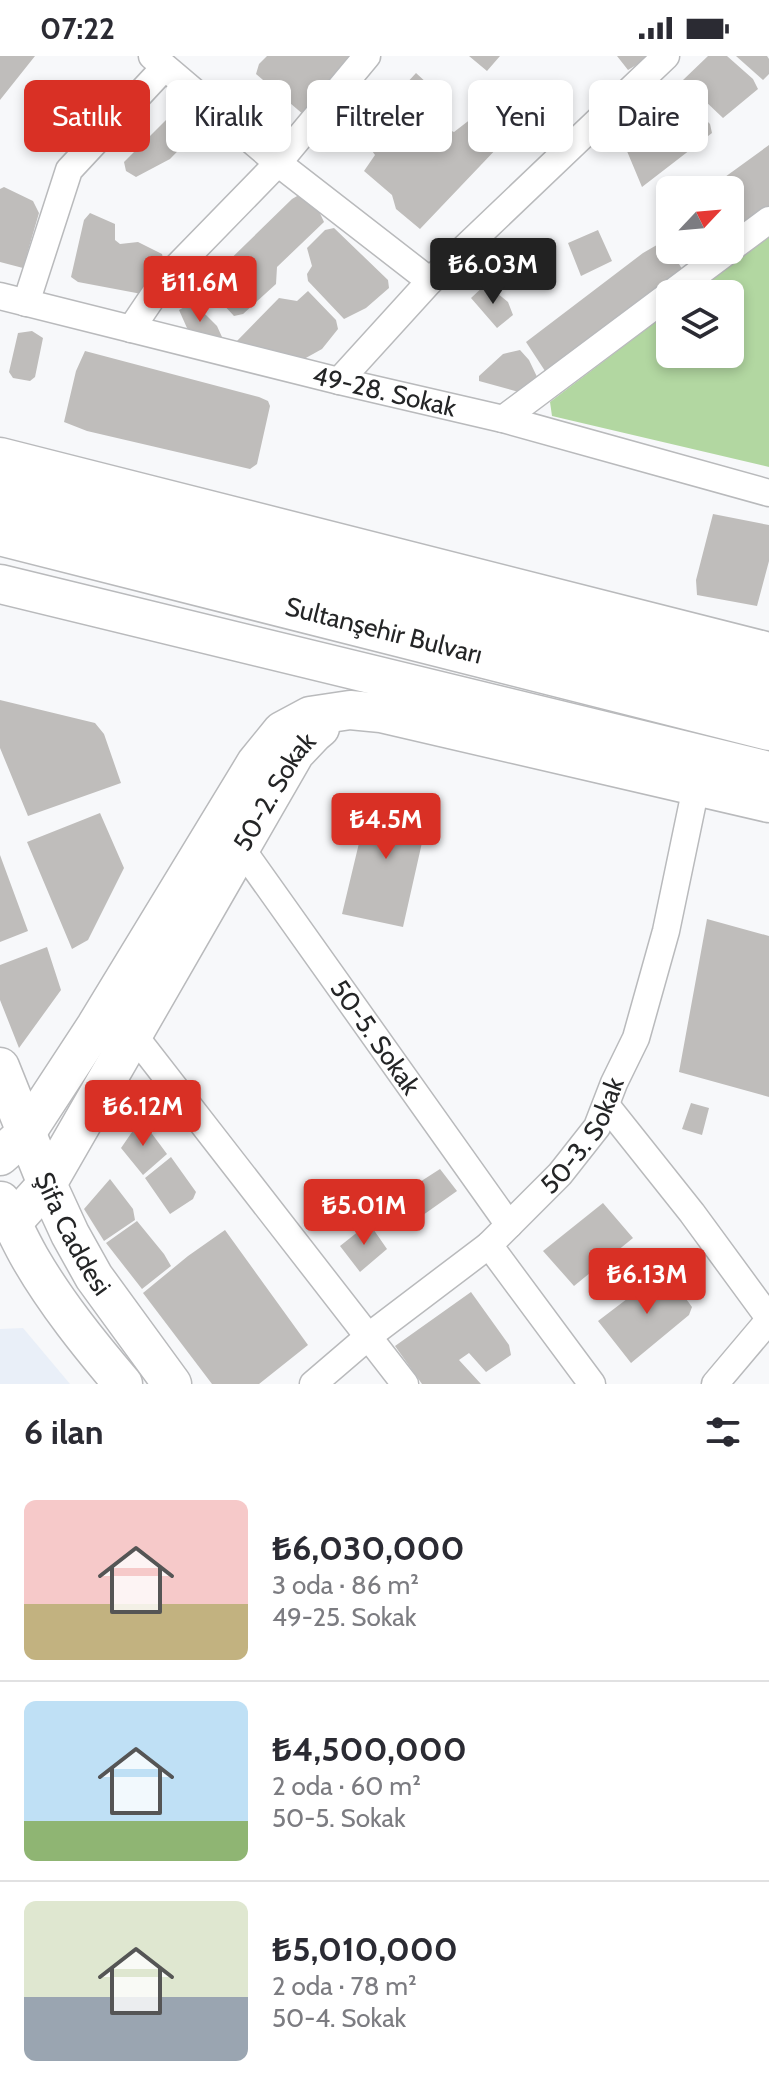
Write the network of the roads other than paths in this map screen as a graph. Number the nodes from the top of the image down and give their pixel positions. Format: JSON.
{"nodes":[{"id":1,"x":367,"y":56,"type":"edge"},
{"id":2,"x":666,"y":56,"type":"edge"},
{"id":3,"x":158,"y":62,"type":"edge"},
{"id":4,"x":278,"y":163,"type":"junction"},
{"id":5,"x":769,"y":220,"type":"edge"},
{"id":6,"x":744,"y":239,"type":"edge"},
{"id":7,"x":710,"y":264,"type":"edge"},
{"id":8,"x":430,"y":281,"type":"junction"},
{"id":9,"x":0,"y":296,"type":"edge"},
{"id":10,"x":26,"y":303,"type":"junction"},
{"id":11,"x":131,"y":329,"type":"junction"},
{"id":12,"x":339,"y":381,"type":"junction"},
{"id":13,"x":503,"y":419,"type":"junction"},
{"id":14,"x":0,"y":457,"type":"edge"},
{"id":15,"x":0,"y":490,"type":"edge"},
{"id":16,"x":769,"y":493,"type":"edge"},
{"id":17,"x":0,"y":533,"type":"edge"},
{"id":18,"x":0,"y":584,"type":"edge"},
{"id":19,"x":769,"y":652,"type":"edge"},
{"id":20,"x":769,"y":685,"type":"edge"},
{"id":21,"x":350,"y":710,"type":"junction"},
{"id":22,"x":769,"y":728,"type":"edge"},
{"id":23,"x":769,"y":771,"type":"edge"},
{"id":24,"x":696,"y":787,"type":"junction"},
{"id":25,"x":769,"y":803,"type":"edge"},
{"id":26,"x":241,"y":848,"type":"junction"},
{"id":27,"x":133,"y":1034,"type":"junction"},
{"id":28,"x":0,"y":1067,"type":"edge"},
{"id":29,"x":606,"y":1105,"type":"junction"},
{"id":30,"x":13,"y":1145,"type":"edge"},
{"id":31,"x":47,"y":1184,"type":"junction"},
{"id":32,"x":6,"y":1211,"type":"edge"},
{"id":33,"x":509,"y":1225,"type":"junction"},
{"id":34,"x":489,"y":1245,"type":"junction"},
{"id":35,"x":769,"y":1319,"type":"edge"},
{"id":36,"x":369,"y":1336,"type":"junction"},
{"id":37,"x":123,"y":1384,"type":"edge"},
{"id":38,"x":172,"y":1384,"type":"edge"},
{"id":39,"x":313,"y":1384,"type":"edge"},
{"id":40,"x":405,"y":1384,"type":"edge"},
{"id":41,"x":592,"y":1384,"type":"edge"},
{"id":42,"x":715,"y":1384,"type":"edge"}],
"edges":[{"from":1,"to":4,"type":"street"},
{"from":2,"to":8,"type":"street"},
{"from":3,"to":4,"type":"street"},
{"from":3,"to":10,"type":"street"},
{"from":4,"to":8,"type":"street"},
{"from":4,"to":11,"type":"street"},
{"from":5,"to":6,"type":"street"},
{"from":7,"to":13,"type":"street"},
{"from":8,"to":12,"type":"street"},
{"from":9,"to":10,"type":"street","name":"49-28. Sokak"},
{"from":10,"to":11,"type":"street","name":"49-28. Sokak"},
{"from":11,"to":12,"type":"street","name":"49-28. Sokak"},
{"from":12,"to":13,"type":"street","name":"49-28. Sokak"},
{"from":13,"to":16,"type":"street","name":"49-28. Sokak"},
{"from":14,"to":19,"type":"street"},
{"from":15,"to":20,"type":"highway","name":"Sultanşehir Bulvarı"},
{"from":17,"to":22,"type":"highway","name":"Sultanşehir Bulvarı"},
{"from":18,"to":23,"type":"street","name":"Sultanşehir Bulvarı"},
{"from":21,"to":24,"type":"street"},
{"from":21,"to":26,"type":"street","name":"50-2. Sokak"},
{"from":21,"to":30,"type":"street","name":"50-2. Sokak"},
{"from":24,"to":25,"type":"street"},
{"from":24,"to":29,"type":"street","name":"50-3. Sokak"},
{"from":26,"to":27,"type":"street","name":"50-2. Sokak"},
{"from":26,"to":33,"type":"street","name":"50-5. Sokak"},
{"from":27,"to":31,"type":"street","name":"50-2. Sokak"},
{"from":27,"to":36,"type":"street"},
{"from":28,"to":30,"type":"street","name":"Şifa Caddesi"},
{"from":29,"to":33,"type":"street","name":"50-3. Sokak"},
{"from":29,"to":35,"type":"street"},
{"from":30,"to":31,"type":"street","name":"Şifa Caddesi"},
{"from":31,"to":32,"type":"street","name":"50-2. Sokak"},
{"from":31,"to":38,"type":"street","name":"Şifa Caddesi"},
{"from":32,"to":37,"type":"street","name":"Şifa Caddesi"},
{"from":33,"to":34,"type":"street","name":"50-3. Sokak"},
{"from":34,"to":36,"type":"street","name":"50-3. Sokak"},
{"from":34,"to":41,"type":"street"},
{"from":35,"to":42,"type":"street"},
{"from":36,"to":39,"type":"street","name":"50-3. Sokak"},
{"from":36,"to":40,"type":"street"}]}
